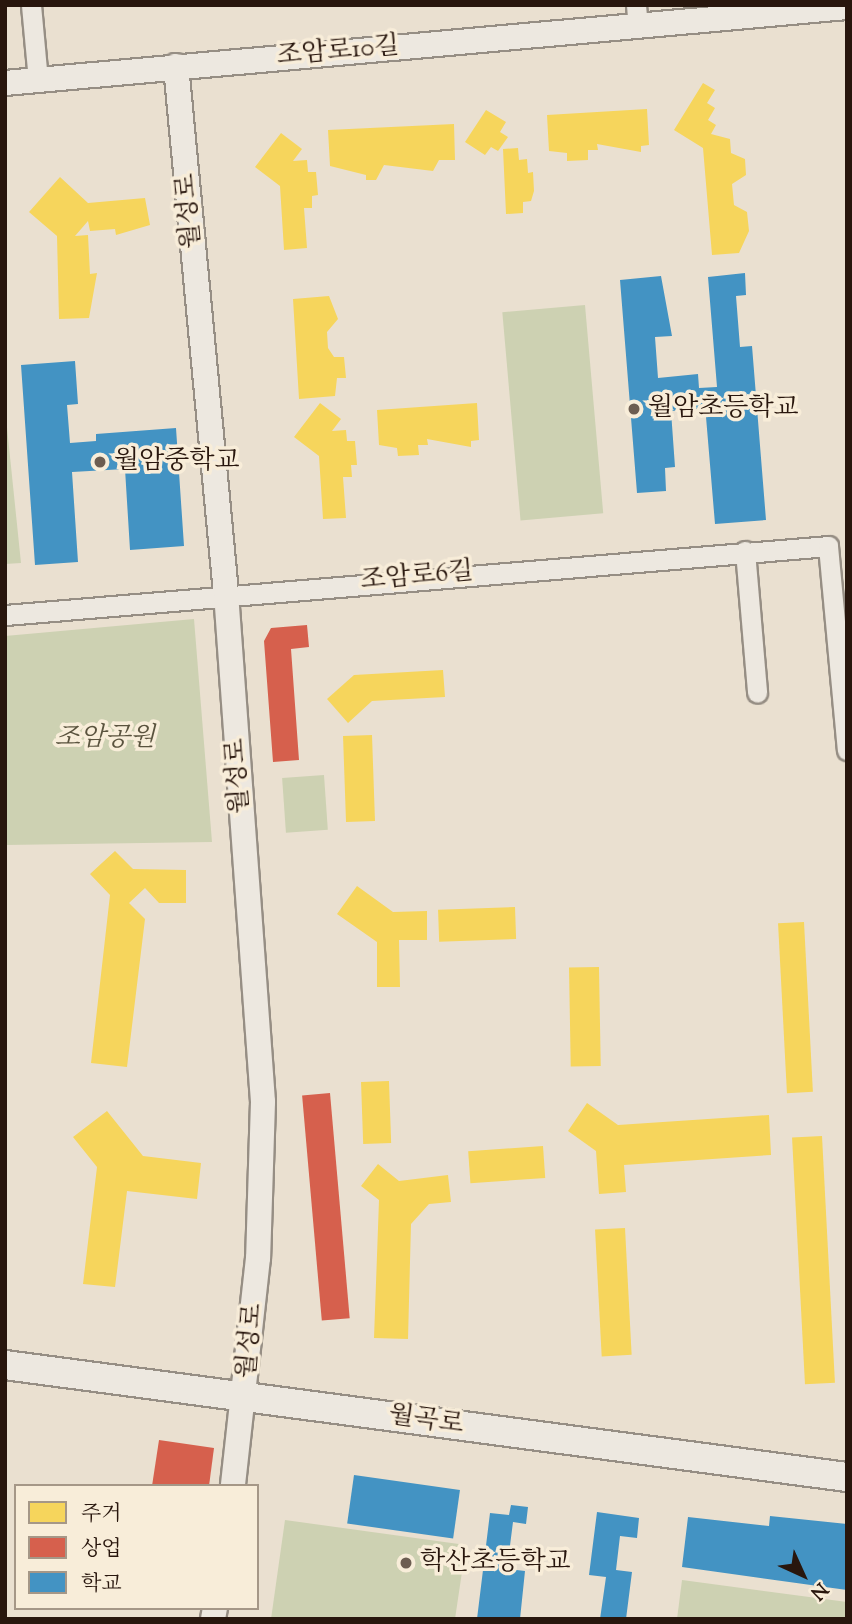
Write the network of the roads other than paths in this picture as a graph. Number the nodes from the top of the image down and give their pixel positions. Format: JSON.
{"nodes":[{"id":1,"x":31,"y":5,"type":"edge"},
{"id":2,"x":847,"y":7,"type":"edge"},
{"id":3,"x":637,"y":15,"type":"edge"},
{"id":4,"x":176,"y":66,"type":"junction"},
{"id":5,"x":38,"y":80,"type":"junction"},
{"id":6,"x":5,"y":83,"type":"edge"},
{"id":7,"x":745,"y":551,"type":"junction"},
{"id":8,"x":226,"y":593,"type":"junction"},
{"id":9,"x":5,"y":615,"type":"edge"},
{"id":10,"x":757,"y":692,"type":"dead end"},
{"id":11,"x":847,"y":750,"type":"edge"},
{"id":12,"x":5,"y":1365,"type":"edge"},
{"id":13,"x":246,"y":1397,"type":"junction"},
{"id":14,"x":847,"y":1477,"type":"edge"},
{"id":15,"x":233,"y":1484,"type":"edge"}],
"edges":[{"from":1,"to":5,"type":"street"},
{"from":2,"to":3,"type":"street","name":"조암로10길"},
{"from":3,"to":4,"type":"street","name":"조암로10길"},
{"from":4,"to":5,"type":"street","name":"조암로10길"},
{"from":4,"to":8,"type":"street","name":"월성로"},
{"from":5,"to":6,"type":"street","name":"조암로10길"},
{"from":7,"to":8,"type":"street","name":"조암로6길"},
{"from":7,"to":10,"type":"street"},
{"from":7,"to":11,"type":"street","name":"조암로6길"},
{"from":8,"to":9,"type":"street","name":"조암로6길"},
{"from":8,"to":13,"type":"street","name":"월성로"},
{"from":12,"to":13,"type":"main road","name":"월곡로"},
{"from":13,"to":14,"type":"main road","name":"월곡로"},
{"from":13,"to":15,"type":"street","name":"월성로"}]}
